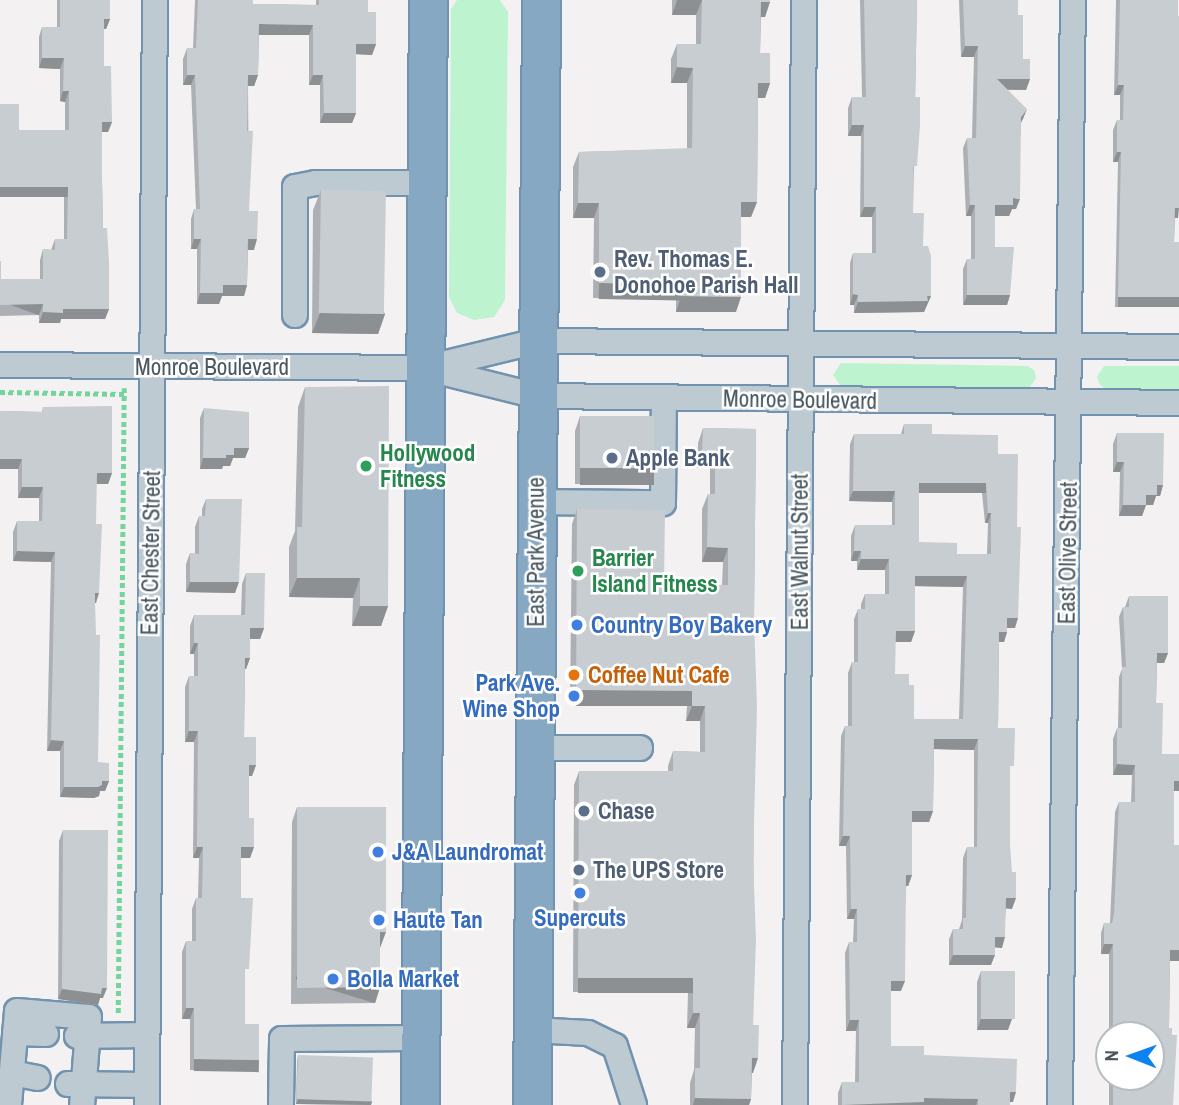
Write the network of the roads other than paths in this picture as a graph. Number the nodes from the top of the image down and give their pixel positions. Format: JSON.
{"nodes":[{"id":1,"x":155,"y":0,"type":"edge"},
{"id":2,"x":428,"y":0,"type":"edge"},
{"id":3,"x":541,"y":0,"type":"edge"},
{"id":4,"x":804,"y":0,"type":"edge"},
{"id":5,"x":1073,"y":0,"type":"edge"},
{"id":6,"x":426,"y":183,"type":"junction"},
{"id":7,"x":295,"y":315,"type":"dead end"},
{"id":8,"x":537,"y":341,"type":"junction"},
{"id":9,"x":801,"y":344,"type":"junction"},
{"id":10,"x":1070,"y":346,"type":"junction"},
{"id":11,"x":1179,"y":347,"type":"edge"},
{"id":12,"x":0,"y":365,"type":"edge"},
{"id":13,"x":153,"y":367,"type":"junction"},
{"id":14,"x":425,"y":368,"type":"junction"},
{"id":15,"x":537,"y":396,"type":"junction"},
{"id":16,"x":664,"y":398,"type":"junction"},
{"id":17,"x":801,"y":400,"type":"junction"},
{"id":18,"x":1070,"y":402,"type":"junction"},
{"id":19,"x":1179,"y":402,"type":"edge"},
{"id":20,"x":537,"y":502,"type":"junction"},
{"id":21,"x":535,"y":748,"type":"junction"},
{"id":22,"x":640,"y":748,"type":"dead end"},
{"id":23,"x":532,"y":1030,"type":"junction"},
{"id":24,"x":15,"y":1033,"type":"junction"},
{"id":25,"x":46,"y":1034,"type":"dead end"},
{"id":26,"x":147,"y":1035,"type":"junction"},
{"id":27,"x":82,"y":1036,"type":"junction"},
{"id":28,"x":420,"y":1038,"type":"junction"},
{"id":29,"x":12,"y":1073,"type":"junction"},
{"id":30,"x":38,"y":1078,"type":"dead end"},
{"id":31,"x":78,"y":1091,"type":"edge"},
{"id":32,"x":147,"y":1095,"type":"edge"},
{"id":33,"x":633,"y":1102,"type":"edge"},
{"id":34,"x":9,"y":1105,"type":"edge"},
{"id":35,"x":281,"y":1105,"type":"edge"},
{"id":36,"x":420,"y":1105,"type":"edge"},
{"id":37,"x":532,"y":1105,"type":"edge"},
{"id":38,"x":795,"y":1105,"type":"edge"},
{"id":39,"x":1060,"y":1105,"type":"edge"}],
"edges":[{"from":1,"to":13,"type":"street","name":"East Chester Street"},
{"from":2,"to":6,"type":"highway"},
{"from":3,"to":8,"type":"highway","name":"East Park Avenue"},
{"from":4,"to":9,"type":"street","name":"East Walnut Street"},
{"from":5,"to":10,"type":"street","name":"East Olive Street"},
{"from":6,"to":7,"type":"street"},
{"from":6,"to":14,"type":"highway"},
{"from":8,"to":9,"type":"street","name":"Monroe Boulevard"},
{"from":8,"to":14,"type":"street","name":"Monroe Boulevard"},
{"from":8,"to":15,"type":"highway","name":"East Park Avenue"},
{"from":9,"to":10,"type":"street","name":"Monroe Boulevard"},
{"from":9,"to":17,"type":"street","name":"East Walnut Street"},
{"from":10,"to":11,"type":"street","name":"Monroe Boulevard"},
{"from":10,"to":18,"type":"street","name":"East Olive Street"},
{"from":12,"to":13,"type":"street","name":"Monroe Boulevard"},
{"from":13,"to":14,"type":"street","name":"Monroe Boulevard"},
{"from":13,"to":26,"type":"street","name":"East Chester Street"},
{"from":14,"to":15,"type":"street","name":"Monroe Boulevard"},
{"from":14,"to":28,"type":"highway"},
{"from":15,"to":16,"type":"street","name":"Monroe Boulevard"},
{"from":15,"to":20,"type":"highway","name":"East Park Avenue"},
{"from":16,"to":17,"type":"street","name":"Monroe Boulevard"},
{"from":16,"to":20,"type":"street"},
{"from":17,"to":18,"type":"street","name":"Monroe Boulevard"},
{"from":17,"to":38,"type":"street","name":"East Walnut Street"},
{"from":18,"to":19,"type":"street","name":"Monroe Boulevard"},
{"from":18,"to":39,"type":"street","name":"East Olive Street"},
{"from":20,"to":21,"type":"highway","name":"East Park Avenue"},
{"from":21,"to":22,"type":"street"},
{"from":21,"to":23,"type":"highway","name":"East Park Avenue"},
{"from":23,"to":33,"type":"street"},
{"from":23,"to":37,"type":"highway","name":"East Park Avenue"},
{"from":24,"to":25,"type":"street"},
{"from":24,"to":27,"type":"street"},
{"from":24,"to":29,"type":"street"},
{"from":26,"to":27,"type":"street"},
{"from":26,"to":32,"type":"street","name":"East Chester Street"},
{"from":27,"to":31,"type":"street"},
{"from":28,"to":35,"type":"street"},
{"from":28,"to":36,"type":"highway"},
{"from":29,"to":30,"type":"street"},
{"from":29,"to":34,"type":"street"},
{"from":31,"to":32,"type":"street"}]}
